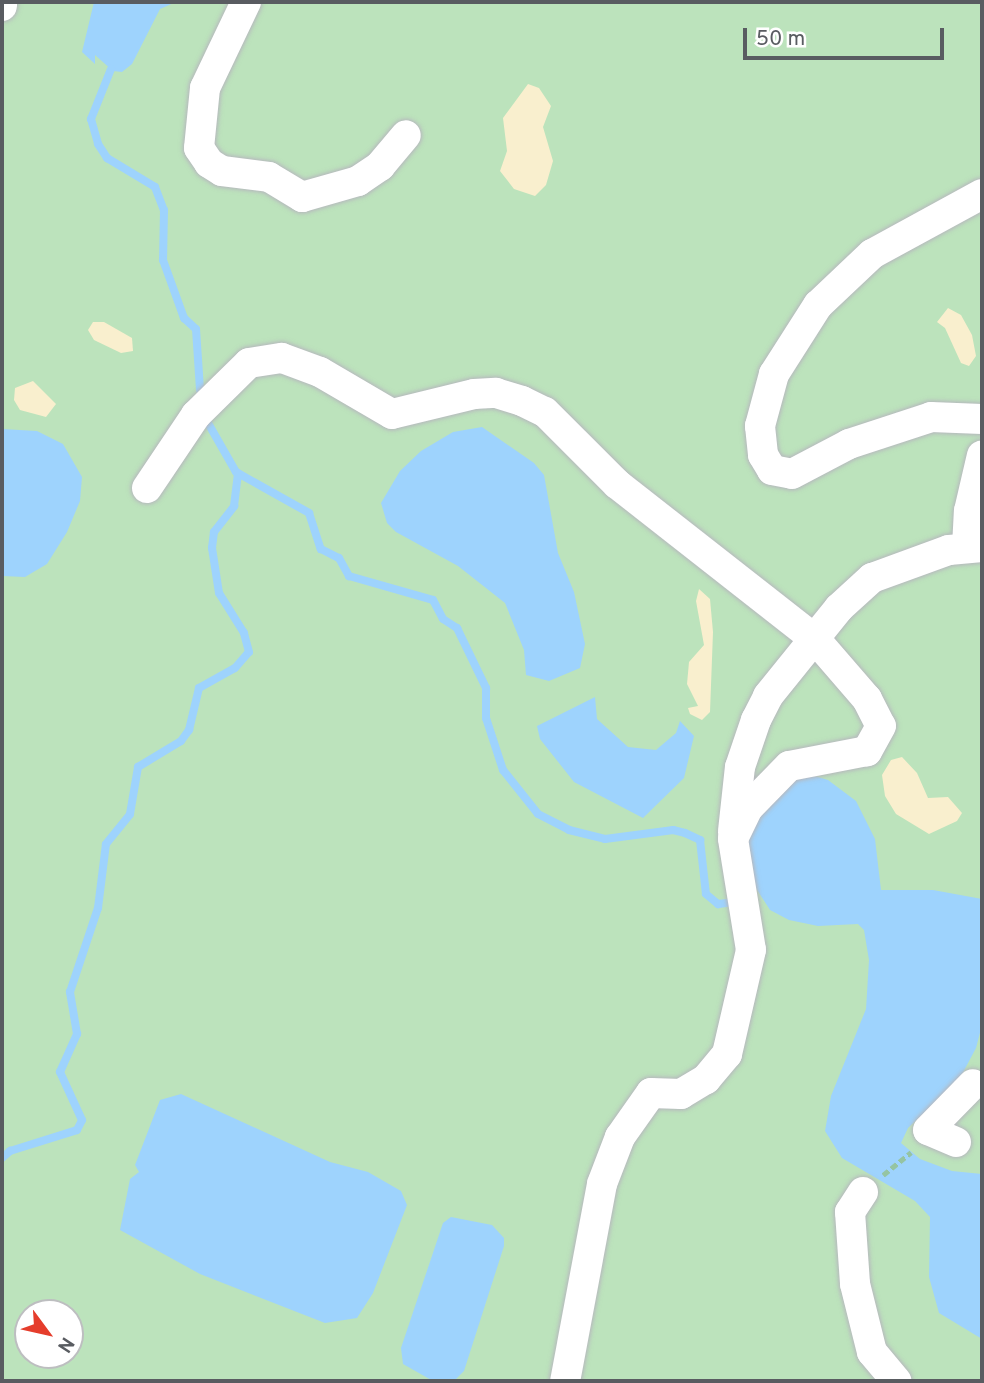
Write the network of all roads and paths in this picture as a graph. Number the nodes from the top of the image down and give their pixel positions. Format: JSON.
{"nodes":[{"id":1,"x":246,"y":2,"type":"edge"},
{"id":2,"x":406,"y":135,"type":"dead end"},
{"id":3,"x":982,"y":194,"type":"edge"},
{"id":4,"x":982,"y":419,"type":"edge"},
{"id":5,"x":982,"y":455,"type":"edge"},
{"id":6,"x":147,"y":488,"type":"dead end"},
{"id":7,"x":974,"y":547,"type":"edge"},
{"id":8,"x":816,"y":640,"type":"junction"},
{"id":9,"x":733,"y":839,"type":"junction"},
{"id":10,"x":973,"y":1083,"type":"dead end"},
{"id":11,"x":956,"y":1142,"type":"dead end"},
{"id":12,"x":914,"y":1148,"type":"dead end"},
{"id":13,"x":863,"y":1192,"type":"joint"},
{"id":14,"x":565,"y":1381,"type":"edge"},
{"id":15,"x":896,"y":1381,"type":"edge"}],
"edges":[{"from":1,"to":2,"type":"lane"},
{"from":3,"to":4,"type":"lane"},
{"from":5,"to":7,"type":"lane"},
{"from":6,"to":8,"type":"lane"},
{"from":7,"to":8,"type":"lane"},
{"from":8,"to":9,"type":"lane"},
{"from":8,"to":9,"type":"lane"},
{"from":9,"to":14,"type":"lane"},
{"from":10,"to":11,"type":"lane"},
{"from":12,"to":13,"type":"path"},
{"from":13,"to":15,"type":"lane"}]}
